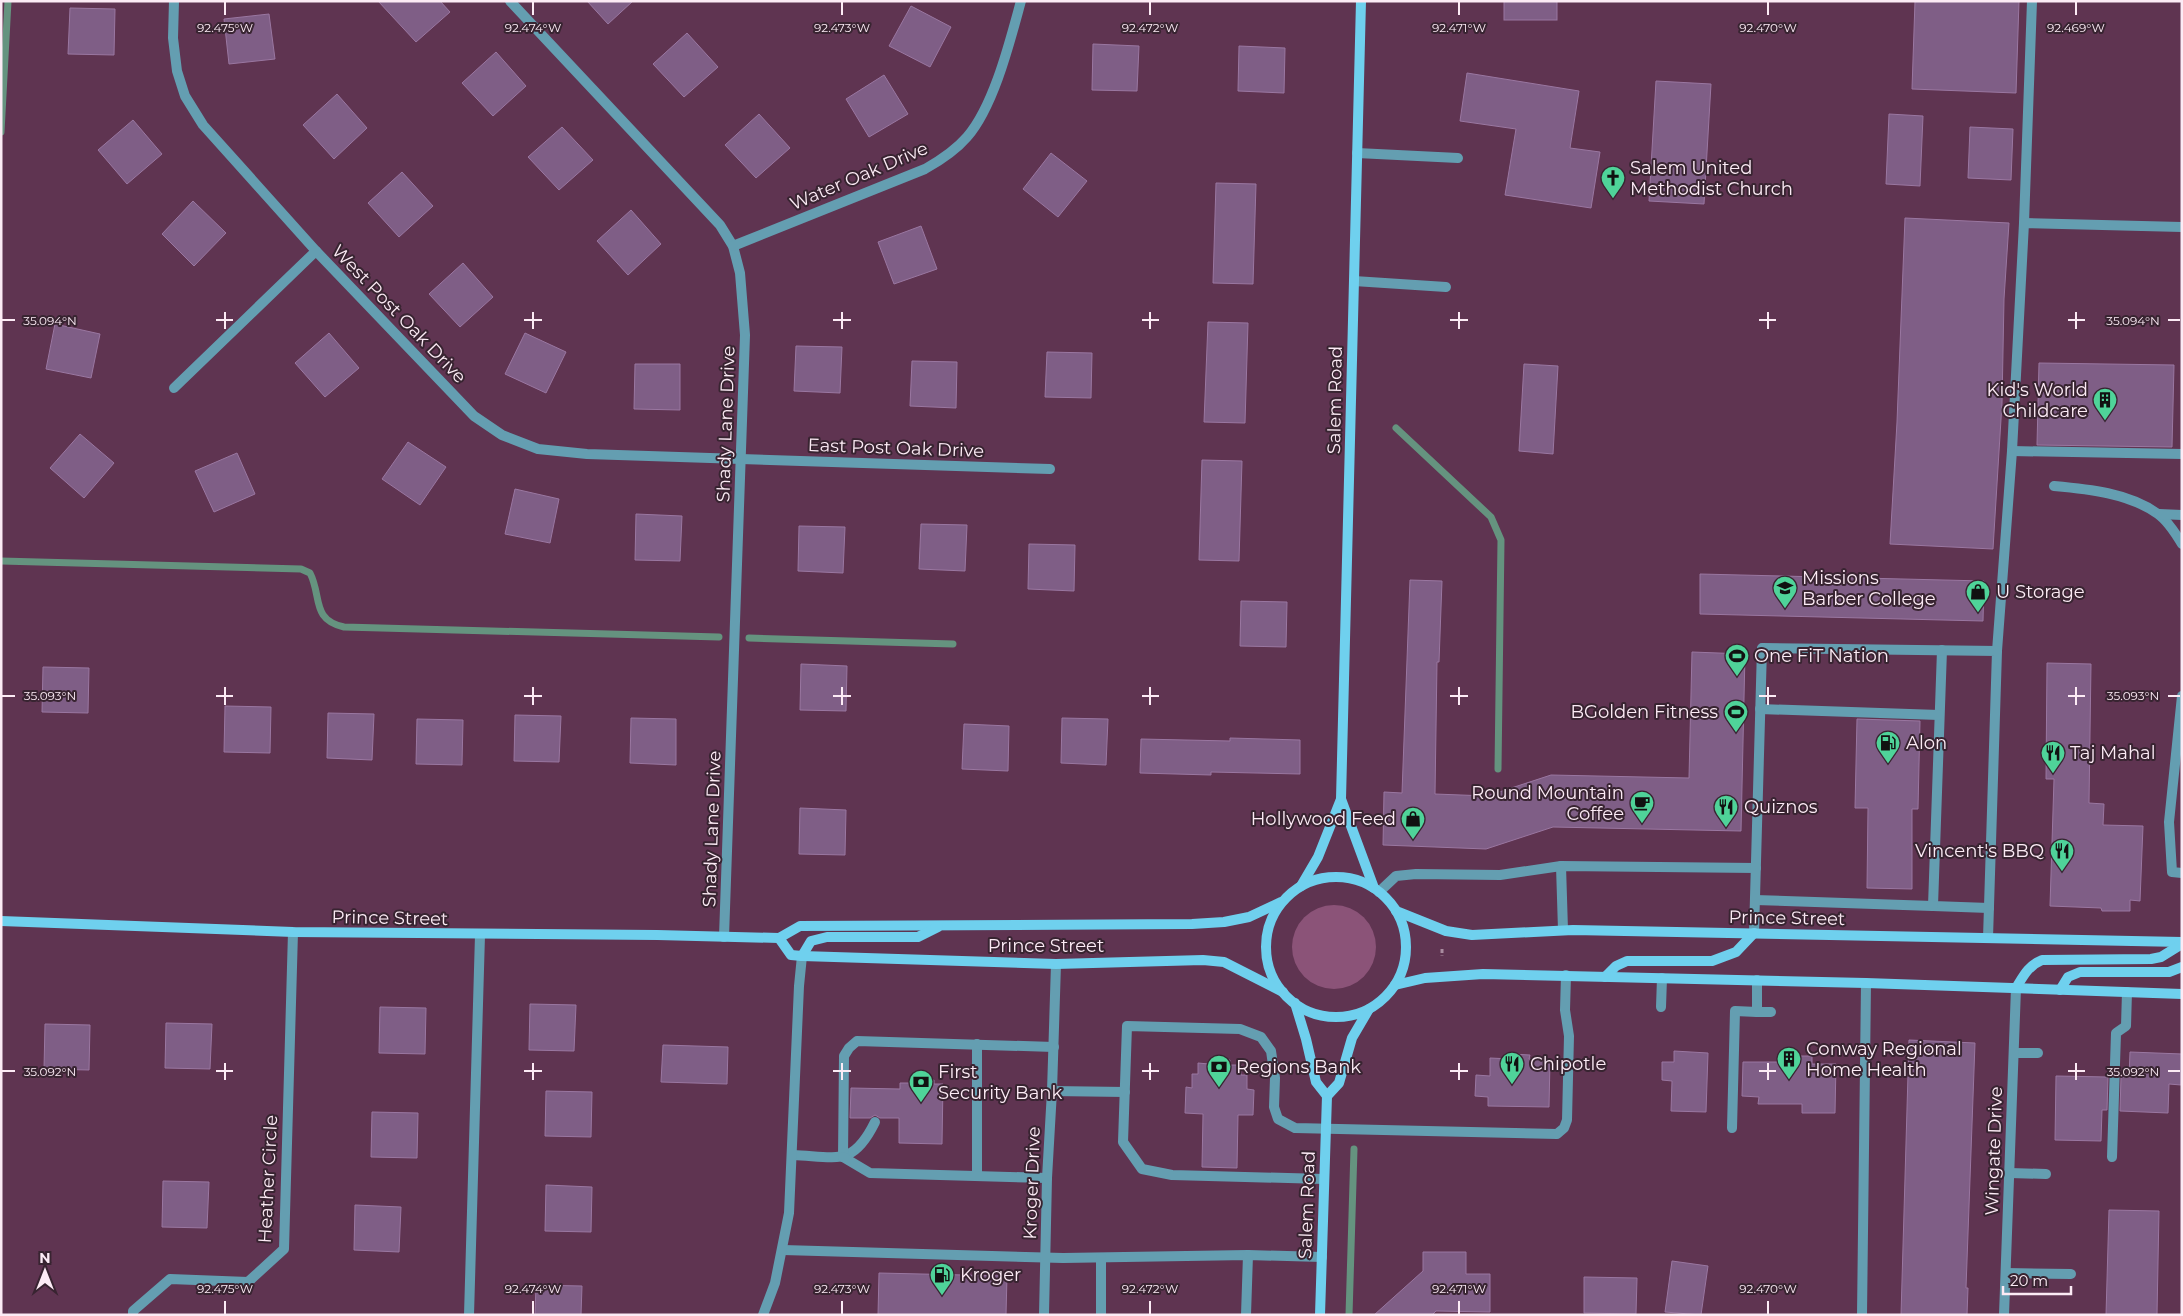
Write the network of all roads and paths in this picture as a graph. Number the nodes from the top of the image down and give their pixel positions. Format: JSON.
{"nodes":[{"id":1,"x":174,"y":1,"type":"edge"},
{"id":2,"x":510,"y":1,"type":"edge"},
{"id":3,"x":1021,"y":1,"type":"edge"},
{"id":4,"x":1361,"y":1,"type":"edge"},
{"id":5,"x":2032,"y":1,"type":"edge"},
{"id":6,"x":1357,"y":153,"type":"junction"},
{"id":7,"x":1458,"y":158,"type":"dead end"},
{"id":8,"x":2024,"y":224,"type":"junction"},
{"id":9,"x":2182,"y":227,"type":"edge"},
{"id":10,"x":733,"y":246,"type":"junction"},
{"id":11,"x":316,"y":251,"type":"junction"},
{"id":12,"x":1354,"y":281,"type":"junction"},
{"id":13,"x":1446,"y":287,"type":"dead end"},
{"id":14,"x":174,"y":388,"type":"dead end"},
{"id":15,"x":2012,"y":451,"type":"junction"},
{"id":16,"x":2182,"y":454,"type":"edge"},
{"id":17,"x":742,"y":459,"type":"junction"},
{"id":18,"x":1050,"y":469,"type":"dead end"},
{"id":19,"x":2054,"y":486,"type":"dead end"},
{"id":20,"x":2159,"y":514,"type":"junction"},
{"id":21,"x":2182,"y":515,"type":"edge"},
{"id":22,"x":2182,"y":544,"type":"edge"},
{"id":23,"x":1942,"y":650,"type":"junction"},
{"id":24,"x":1997,"y":651,"type":"junction"},
{"id":25,"x":2182,"y":696,"type":"edge"},
{"id":26,"x":1760,"y":709,"type":"junction"},
{"id":27,"x":1939,"y":715,"type":"junction"},
{"id":28,"x":1341,"y":799,"type":"junction"},
{"id":29,"x":1561,"y":866,"type":"junction"},
{"id":30,"x":1756,"y":868,"type":"junction"},
{"id":31,"x":2182,"y":873,"type":"edge"},
{"id":32,"x":1299,"y":888,"type":"junction"},
{"id":33,"x":1376,"y":890,"type":"junction"},
{"id":34,"x":1755,"y":900,"type":"junction"},
{"id":35,"x":1281,"y":902,"type":"junction"},
{"id":36,"x":1932,"y":906,"type":"junction"},
{"id":37,"x":1989,"y":908,"type":"junction"},
{"id":38,"x":1396,"y":911,"type":"junction"},
{"id":39,"x":1,"y":921,"type":"edge"},
{"id":40,"x":941,"y":926,"type":"junction"},
{"id":41,"x":1563,"y":930,"type":"junction"},
{"id":42,"x":293,"y":932,"type":"junction"},
{"id":43,"x":1754,"y":933,"type":"junction"},
{"id":44,"x":480,"y":935,"type":"junction"},
{"id":45,"x":724,"y":936,"type":"junction"},
{"id":46,"x":779,"y":938,"type":"junction"},
{"id":47,"x":1988,"y":938,"type":"junction"},
{"id":48,"x":2182,"y":943,"type":"edge"},
{"id":49,"x":1442,"y":949,"type":"dead end"},
{"id":50,"x":802,"y":956,"type":"junction"},
{"id":51,"x":1442,"y":956,"type":"dead end"},
{"id":52,"x":1056,"y":964,"type":"junction"},
{"id":53,"x":2182,"y":967,"type":"edge"},
{"id":54,"x":1566,"y":975,"type":"junction"},
{"id":55,"x":1605,"y":977,"type":"junction"},
{"id":56,"x":1662,"y":978,"type":"junction"},
{"id":57,"x":1757,"y":980,"type":"junction"},
{"id":58,"x":1866,"y":983,"type":"junction"},
{"id":59,"x":1395,"y":985,"type":"junction"},
{"id":60,"x":2016,"y":988,"type":"junction"},
{"id":61,"x":2060,"y":990,"type":"junction"},
{"id":62,"x":1282,"y":992,"type":"junction"},
{"id":63,"x":2127,"y":992,"type":"junction"},
{"id":64,"x":2182,"y":994,"type":"edge"},
{"id":65,"x":1295,"y":1003,"type":"junction"},
{"id":66,"x":1661,"y":1007,"type":"dead end"},
{"id":67,"x":1369,"y":1009,"type":"junction"},
{"id":68,"x":1757,"y":1012,"type":"junction"},
{"id":69,"x":1771,"y":1012,"type":"dead end"},
{"id":70,"x":977,"y":1044,"type":"junction"},
{"id":71,"x":1054,"y":1046,"type":"junction"},
{"id":72,"x":2014,"y":1053,"type":"junction"},
{"id":73,"x":2038,"y":1053,"type":"dead end"},
{"id":74,"x":1052,"y":1091,"type":"junction"},
{"id":75,"x":1124,"y":1092,"type":"junction"},
{"id":76,"x":1327,"y":1096,"type":"junction"},
{"id":77,"x":875,"y":1122,"type":"dead end"},
{"id":78,"x":1732,"y":1128,"type":"dead end"},
{"id":79,"x":1326,"y":1129,"type":"junction"},
{"id":80,"x":793,"y":1155,"type":"junction"},
{"id":81,"x":843,"y":1157,"type":"junction"},
{"id":82,"x":2112,"y":1157,"type":"dead end"},
{"id":83,"x":2010,"y":1174,"type":"junction"},
{"id":84,"x":2046,"y":1174,"type":"dead end"},
{"id":85,"x":977,"y":1176,"type":"junction"},
{"id":86,"x":1047,"y":1178,"type":"junction"},
{"id":87,"x":1324,"y":1179,"type":"junction"},
{"id":88,"x":783,"y":1250,"type":"junction"},
{"id":89,"x":1248,"y":1255,"type":"junction"},
{"id":90,"x":1322,"y":1257,"type":"junction"},
{"id":91,"x":1045,"y":1258,"type":"junction"},
{"id":92,"x":1101,"y":1258,"type":"junction"},
{"id":93,"x":2006,"y":1273,"type":"junction"},
{"id":94,"x":2071,"y":1274,"type":"dead end"},
{"id":95,"x":133,"y":1315,"type":"edge"},
{"id":96,"x":469,"y":1315,"type":"edge"},
{"id":97,"x":763,"y":1315,"type":"edge"},
{"id":98,"x":1044,"y":1315,"type":"edge"},
{"id":99,"x":1101,"y":1315,"type":"edge"},
{"id":100,"x":1246,"y":1315,"type":"edge"},
{"id":101,"x":1320,"y":1315,"type":"edge"},
{"id":102,"x":1862,"y":1315,"type":"edge"},
{"id":103,"x":2004,"y":1315,"type":"edge"}],
"edges":[{"from":1,"to":11,"type":"street","name":"West Post Oak Drive"},
{"from":2,"to":10,"type":"street","name":"Shady Lane Drive"},
{"from":3,"to":10,"type":"street","name":"Water Oak Drive"},
{"from":4,"to":6,"type":"main road","name":"Salem Road"},
{"from":5,"to":8,"type":"street"},
{"from":6,"to":7,"type":"street"},
{"from":6,"to":12,"type":"main road","name":"Salem Road"},
{"from":8,"to":9,"type":"street"},
{"from":8,"to":15,"type":"street"},
{"from":10,"to":17,"type":"street","name":"Shady Lane Drive"},
{"from":11,"to":14,"type":"street"},
{"from":11,"to":17,"type":"street","name":"West Post Oak Drive"},
{"from":12,"to":13,"type":"street"},
{"from":12,"to":28,"type":"main road","name":"Salem Road"},
{"from":15,"to":16,"type":"street"},
{"from":15,"to":24,"type":"street"},
{"from":17,"to":18,"type":"street","name":"East Post Oak Drive"},
{"from":17,"to":45,"type":"street","name":"Shady Lane Drive"},
{"from":19,"to":20,"type":"street"},
{"from":20,"to":21,"type":"street"},
{"from":20,"to":22,"type":"street"},
{"from":23,"to":24,"type":"street"},
{"from":23,"to":26,"type":"street"},
{"from":23,"to":27,"type":"street"},
{"from":24,"to":37,"type":"street"},
{"from":25,"to":31,"type":"street"},
{"from":26,"to":27,"type":"street"},
{"from":26,"to":30,"type":"street"},
{"from":27,"to":36,"type":"street"},
{"from":28,"to":32,"type":"main road","name":"Salem Road"},
{"from":28,"to":33,"type":"main road","name":"Salem Road"},
{"from":29,"to":30,"type":"street"},
{"from":29,"to":33,"type":"street"},
{"from":29,"to":41,"type":"street"},
{"from":30,"to":34,"type":"street"},
{"from":32,"to":33,"type":"main road"},
{"from":32,"to":35,"type":"main road"},
{"from":33,"to":38,"type":"main road"},
{"from":34,"to":36,"type":"street"},
{"from":34,"to":43,"type":"street"},
{"from":35,"to":40,"type":"main road","name":"Prince Street"},
{"from":35,"to":62,"type":"main road"},
{"from":36,"to":37,"type":"street"},
{"from":37,"to":47,"type":"street"},
{"from":38,"to":41,"type":"main road","name":"Prince Street"},
{"from":38,"to":59,"type":"main road"},
{"from":39,"to":42,"type":"main road","name":"Prince Street"},
{"from":40,"to":46,"type":"main road","name":"Prince Street"},
{"from":40,"to":50,"type":"main road","name":"Prince Street"},
{"from":41,"to":43,"type":"main road","name":"Prince Street"},
{"from":42,"to":44,"type":"main road","name":"Prince Street"},
{"from":42,"to":95,"type":"street","name":"Heather Circle"},
{"from":43,"to":47,"type":"main road","name":"Prince Street"},
{"from":43,"to":55,"type":"main road"},
{"from":44,"to":45,"type":"main road","name":"Prince Street"},
{"from":44,"to":96,"type":"street"},
{"from":45,"to":46,"type":"main road","name":"Prince Street"},
{"from":46,"to":50,"type":"main road"},
{"from":47,"to":48,"type":"main road","name":"Prince Street"},
{"from":48,"to":60,"type":"main road"},
{"from":49,"to":51,"type":"path"},
{"from":50,"to":52,"type":"main road","name":"Prince Street"},
{"from":50,"to":80,"type":"street"},
{"from":52,"to":62,"type":"main road","name":"Prince Street"},
{"from":52,"to":71,"type":"street","name":"Kroger Drive"},
{"from":53,"to":61,"type":"main road"},
{"from":54,"to":55,"type":"main road"},
{"from":54,"to":59,"type":"main road"},
{"from":54,"to":79,"type":"street"},
{"from":55,"to":56,"type":"main road"},
{"from":56,"to":57,"type":"main road"},
{"from":56,"to":66,"type":"street"},
{"from":57,"to":58,"type":"main road"},
{"from":57,"to":68,"type":"street"},
{"from":58,"to":60,"type":"main road"},
{"from":58,"to":102,"type":"street"},
{"from":59,"to":67,"type":"main road"},
{"from":60,"to":61,"type":"main road"},
{"from":60,"to":72,"type":"street","name":"Wingate Drive"},
{"from":61,"to":63,"type":"main road"},
{"from":62,"to":65,"type":"main road"},
{"from":63,"to":64,"type":"main road"},
{"from":63,"to":82,"type":"street"},
{"from":65,"to":67,"type":"main road"},
{"from":65,"to":76,"type":"main road"},
{"from":67,"to":76,"type":"main road"},
{"from":68,"to":69,"type":"street"},
{"from":68,"to":78,"type":"street"},
{"from":70,"to":71,"type":"street"},
{"from":70,"to":81,"type":"street"},
{"from":70,"to":85,"type":"street"},
{"from":71,"to":74,"type":"street","name":"Kroger Drive"},
{"from":72,"to":73,"type":"street"},
{"from":72,"to":83,"type":"street","name":"Wingate Drive"},
{"from":74,"to":75,"type":"street"},
{"from":74,"to":86,"type":"street","name":"Kroger Drive"},
{"from":75,"to":79,"type":"street"},
{"from":75,"to":87,"type":"street"},
{"from":76,"to":79,"type":"main road","name":"Salem Road"},
{"from":77,"to":81,"type":"street"},
{"from":79,"to":87,"type":"main road","name":"Salem Road"},
{"from":80,"to":81,"type":"street"},
{"from":80,"to":88,"type":"street"},
{"from":81,"to":85,"type":"street"},
{"from":83,"to":84,"type":"street"},
{"from":83,"to":93,"type":"street","name":"Wingate Drive"},
{"from":85,"to":86,"type":"street"},
{"from":86,"to":91,"type":"street","name":"Kroger Drive"},
{"from":87,"to":90,"type":"main road","name":"Salem Road"},
{"from":88,"to":91,"type":"street"},
{"from":88,"to":97,"type":"street"},
{"from":89,"to":90,"type":"street"},
{"from":89,"to":92,"type":"street"},
{"from":89,"to":100,"type":"street"},
{"from":90,"to":101,"type":"main road","name":"Salem Road"},
{"from":91,"to":92,"type":"street"},
{"from":91,"to":98,"type":"street","name":"Kroger Drive"},
{"from":92,"to":99,"type":"street"},
{"from":93,"to":94,"type":"street"},
{"from":93,"to":103,"type":"street","name":"Wingate Drive"}]}
